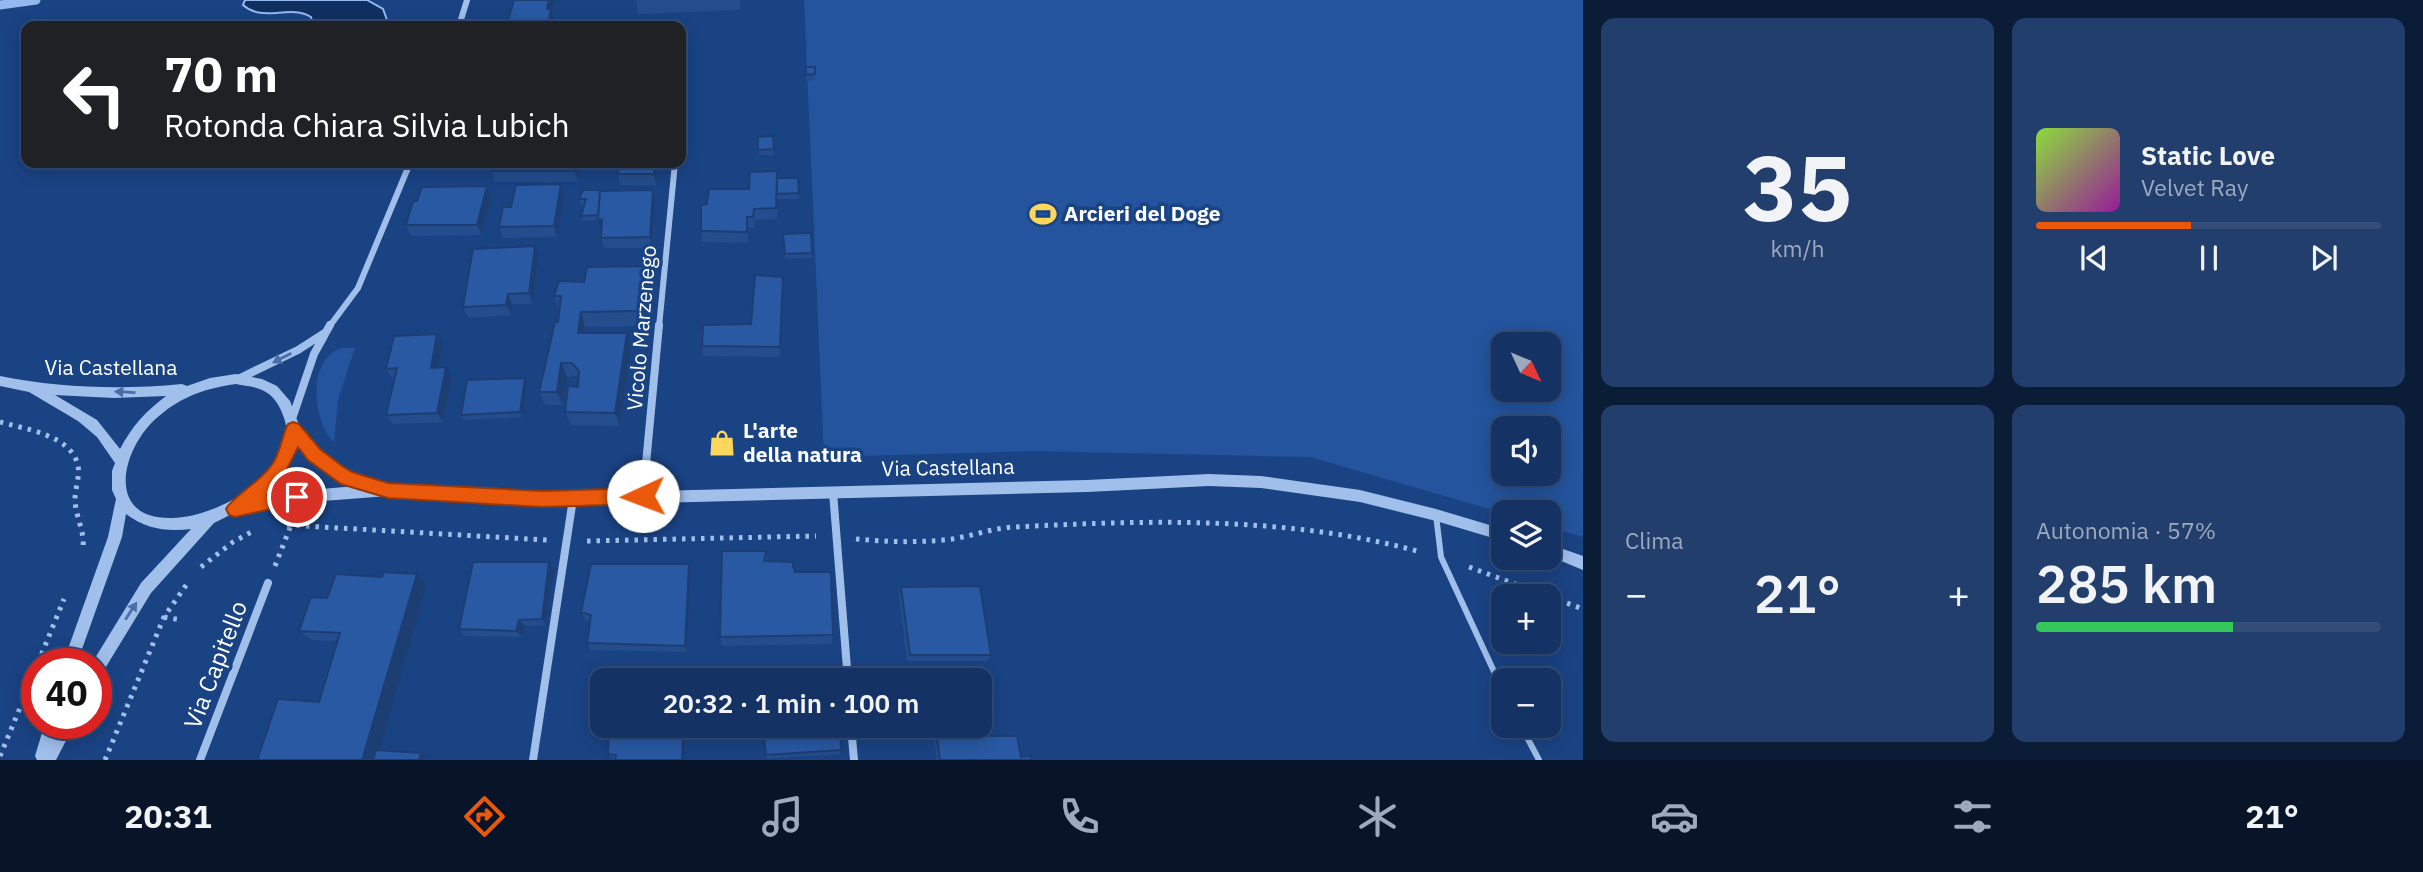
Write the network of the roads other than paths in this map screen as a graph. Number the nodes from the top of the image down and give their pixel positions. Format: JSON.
{"nodes":[{"id":1,"x":467,"y":0,"type":"edge"},
{"id":2,"x":461,"y":21,"type":"edge"},
{"id":3,"x":408,"y":168,"type":"edge"},
{"id":4,"x":675,"y":168,"type":"edge"},
{"id":5,"x":326,"y":331,"type":"junction"},
{"id":6,"x":236,"y":379,"type":"junction"},
{"id":7,"x":0,"y":381,"type":"edge"},
{"id":8,"x":30,"y":388,"type":"junction"},
{"id":9,"x":193,"y":388,"type":"junction"},
{"id":10,"x":293,"y":423,"type":"junction"},
{"id":11,"x":120,"y":459,"type":"junction"},
{"id":12,"x":388,"y":490,"type":"junction"},
{"id":13,"x":833,"y":492,"type":"junction"},
{"id":14,"x":643,"y":496,"type":"junction"},
{"id":15,"x":573,"y":499,"type":"junction"},
{"id":16,"x":122,"y":500,"type":"junction"},
{"id":17,"x":235,"y":509,"type":"junction"},
{"id":18,"x":1436,"y":514,"type":"junction"},
{"id":19,"x":208,"y":521,"type":"junction"},
{"id":20,"x":1491,"y":531,"type":"edge"},
{"id":21,"x":1561,"y":555,"type":"edge"},
{"id":22,"x":1583,"y":563,"type":"edge"},
{"id":23,"x":268,"y":583,"type":"road end"},
{"id":24,"x":76,"y":648,"type":"edge"},
{"id":25,"x":109,"y":648,"type":"edge"},
{"id":26,"x":847,"y":668,"type":"edge"},
{"id":27,"x":1492,"y":668,"type":"edge"},
{"id":28,"x":852,"y":738,"type":"edge"},
{"id":29,"x":1527,"y":738,"type":"edge"},
{"id":30,"x":50,"y":739,"type":"edge"},
{"id":31,"x":57,"y":739,"type":"edge"},
{"id":32,"x":45,"y":760,"type":"edge"},
{"id":33,"x":200,"y":760,"type":"edge"},
{"id":34,"x":533,"y":760,"type":"edge"},
{"id":35,"x":854,"y":760,"type":"edge"},
{"id":36,"x":1539,"y":760,"type":"edge"}],
"edges":[{"from":1,"to":2,"type":"street"},
{"from":3,"to":5,"type":"street"},
{"from":4,"to":14,"type":"street","name":"Vicolo Marzenego"},
{"from":5,"to":6,"type":"street","one_way":true},
{"from":5,"to":10,"type":"street"},
{"from":6,"to":9,"type":"street"},
{"from":6,"to":10,"type":"street"},
{"from":7,"to":8,"type":"street","name":"Via Castellana"},
{"from":9,"to":8,"type":"street","name":"Via Castellana","one_way":true},
{"from":8,"to":11,"type":"street","name":"Via Castellana"},
{"from":9,"to":11,"type":"street"},
{"from":10,"to":12,"type":"street","name":"Via Castellana"},
{"from":10,"to":17,"type":"street"},
{"from":11,"to":16,"type":"street"},
{"from":12,"to":15,"type":"street","name":"Via Castellana"},
{"from":12,"to":17,"type":"street","name":"Via Castellana"},
{"from":13,"to":14,"type":"street","name":"Via Castellana"},
{"from":13,"to":18,"type":"street","name":"Via Castellana"},
{"from":13,"to":26,"type":"street"},
{"from":14,"to":15,"type":"street","name":"Via Castellana"},
{"from":15,"to":34,"type":"street"},
{"from":16,"to":19,"type":"street"},
{"from":16,"to":24,"type":"street"},
{"from":17,"to":19,"type":"street"},
{"from":18,"to":20,"type":"street","name":"Via Castellana"},
{"from":18,"to":27,"type":"lane"},
{"from":25,"to":19,"type":"street","one_way":true},
{"from":21,"to":22,"type":"street"},
{"from":23,"to":33,"type":"street","name":"Via Capitello"},
{"from":28,"to":35,"type":"street"},
{"from":29,"to":36,"type":"lane"},
{"from":30,"to":32,"type":"street"},
{"from":31,"to":32,"type":"street"}]}
